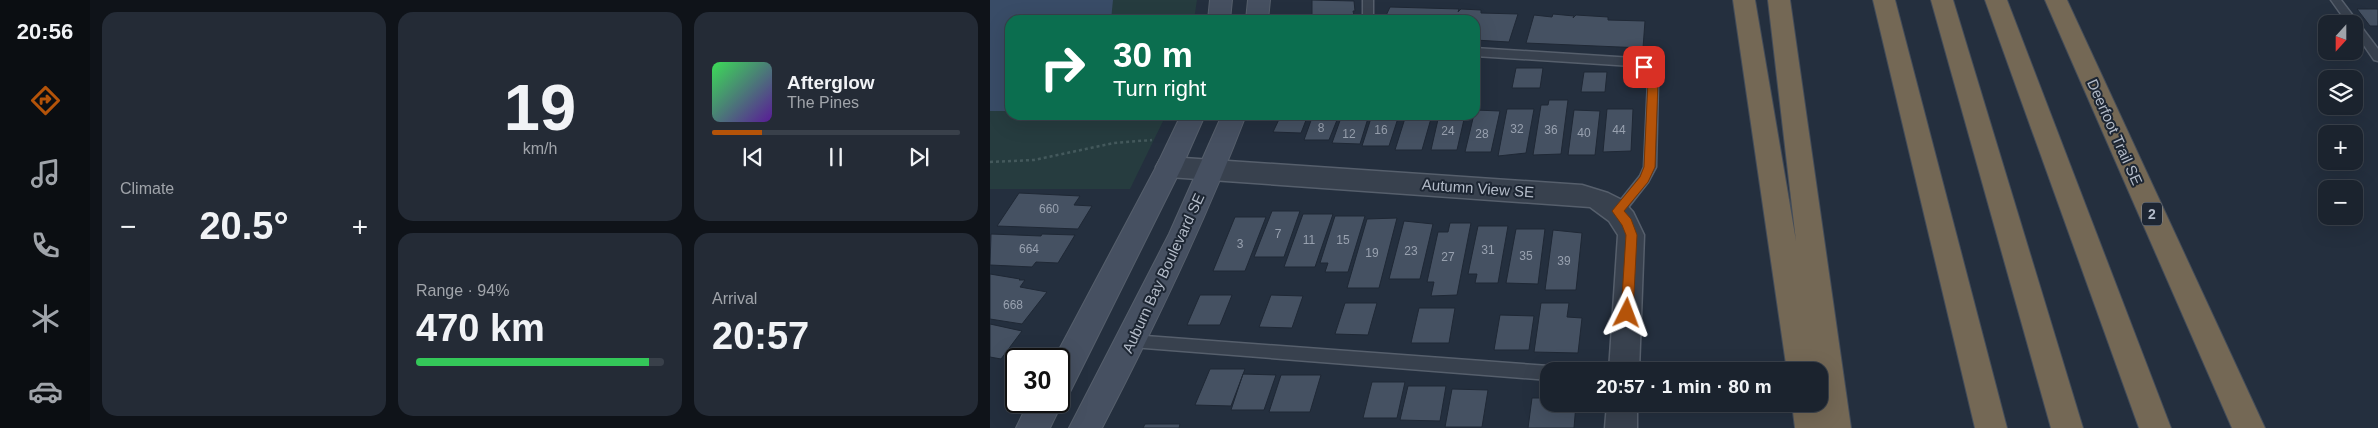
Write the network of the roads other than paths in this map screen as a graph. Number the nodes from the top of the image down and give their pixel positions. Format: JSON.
{"nodes":[{"id":1,"x":1222,"y":0,"type":"edge"},
{"id":2,"x":1259,"y":0,"type":"edge"},
{"id":3,"x":1368,"y":0,"type":"edge"},
{"id":4,"x":1744,"y":0,"type":"edge"},
{"id":5,"x":1779,"y":0,"type":"edge"},
{"id":6,"x":1884,"y":0,"type":"edge"},
{"id":7,"x":1942,"y":0,"type":"edge"},
{"id":8,"x":1996,"y":0,"type":"edge"},
{"id":9,"x":2056,"y":0,"type":"edge"},
{"id":10,"x":2336,"y":0,"type":"edge"},
{"id":11,"x":1220,"y":15,"type":"edge"},
{"id":12,"x":1258,"y":15,"type":"edge"},
{"id":13,"x":1368,"y":15,"type":"edge"},
{"id":14,"x":2347,"y":15,"type":"edge"},
{"id":15,"x":2363,"y":36,"type":"edge"},
{"id":16,"x":1480,"y":52,"type":"edge"},
{"id":17,"x":2378,"y":57,"type":"edge"},
{"id":18,"x":1191,"y":120,"type":"edge"},
{"id":19,"x":1232,"y":120,"type":"edge"},
{"id":20,"x":1169,"y":167,"type":"junction"},
{"id":21,"x":1211,"y":170,"type":"junction"},
{"id":22,"x":1618,"y":211,"type":"junction"},
{"id":23,"x":1132,"y":341,"type":"junction"},
{"id":24,"x":1070,"y":360,"type":"edge"},
{"id":25,"x":1625,"y":362,"type":"edge"},
{"id":26,"x":1801,"y":362,"type":"edge"},
{"id":27,"x":1540,"y":372,"type":"edge"},
{"id":28,"x":1622,"y":412,"type":"edge"},
{"id":29,"x":1809,"y":412,"type":"edge"},
{"id":30,"x":1040,"y":413,"type":"edge"},
{"id":31,"x":1032,"y":428,"type":"edge"},
{"id":32,"x":1085,"y":428,"type":"edge"},
{"id":33,"x":1621,"y":428,"type":"edge"},
{"id":34,"x":1811,"y":428,"type":"edge"},
{"id":35,"x":1835,"y":428,"type":"edge"},
{"id":36,"x":1991,"y":428,"type":"edge"},
{"id":37,"x":2067,"y":428,"type":"edge"},
{"id":38,"x":2155,"y":428,"type":"edge"},
{"id":39,"x":2249,"y":428,"type":"edge"}],
"edges":[{"from":1,"to":11,"type":"street"},
{"from":2,"to":12,"type":"street"},
{"from":3,"to":13,"type":"lane"},
{"from":4,"to":26,"type":"highway"},
{"from":5,"to":35,"type":"highway"},
{"from":6,"to":36,"type":"highway"},
{"from":7,"to":37,"type":"highway"},
{"from":8,"to":38,"type":"highway"},
{"from":9,"to":39,"type":"highway","name":"Deerfoot Trail SE","number":"2"},
{"from":10,"to":14,"type":"lane"},
{"from":15,"to":17,"type":"lane"},
{"from":16,"to":22,"type":"lane"},
{"from":18,"to":20,"type":"street"},
{"from":19,"to":21,"type":"street","name":"Auburn Bay Boulevard SE"},
{"from":20,"to":21,"type":"street","name":"Autumn View SE"},
{"from":20,"to":24,"type":"street"},
{"from":21,"to":22,"type":"street","name":"Autumn View SE"},
{"from":21,"to":23,"type":"street","name":"Auburn Bay Boulevard SE"},
{"from":22,"to":25,"type":"street","name":"Autumn View SE"},
{"from":23,"to":27,"type":"lane"},
{"from":23,"to":32,"type":"street","name":"Auburn Bay Boulevard SE"},
{"from":28,"to":33,"type":"street"},
{"from":29,"to":34,"type":"highway"},
{"from":30,"to":31,"type":"street"}]}
